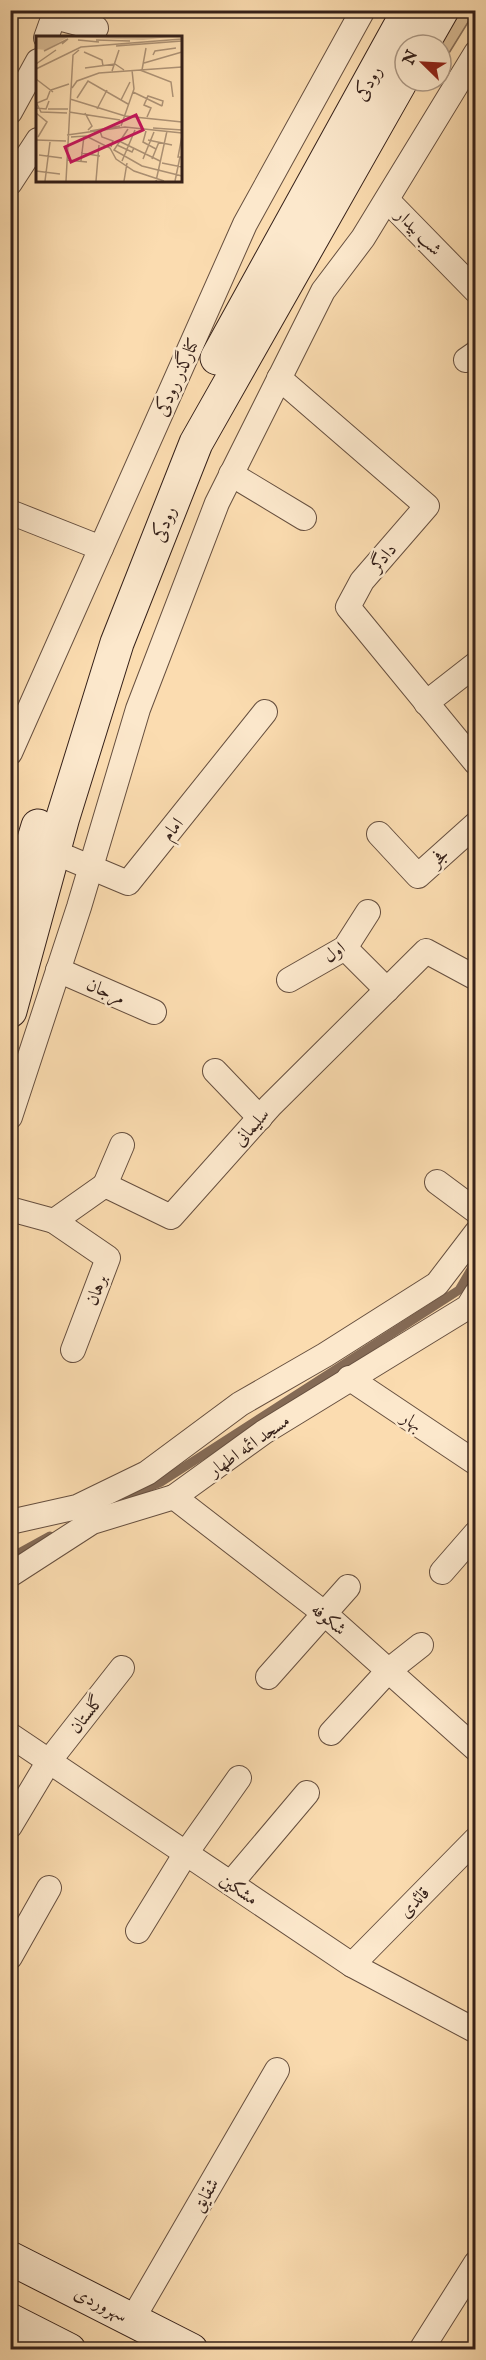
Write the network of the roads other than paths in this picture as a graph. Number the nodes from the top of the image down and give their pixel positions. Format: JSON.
{"nodes":[{"id":1,"x":363,"y":10,"type":"edge"},
{"id":2,"x":409,"y":10,"type":"edge"},
{"id":3,"x":442,"y":10,"type":"edge"},
{"id":4,"x":52,"y":22,"type":"edge"},
{"id":5,"x":97,"y":26,"type":"edge"},
{"id":6,"x":429,"y":33,"type":"edge"},
{"id":7,"x":36,"y":65,"type":"edge"},
{"id":8,"x":471,"y":70,"type":"edge"},
{"id":9,"x":394,"y":93,"type":"edge"},
{"id":10,"x":10,"y":112,"type":"edge"},
{"id":11,"x":36,"y":143,"type":"edge"},
{"id":12,"x":10,"y":183,"type":"edge"},
{"id":13,"x":387,"y":200,"type":"junction"},
{"id":14,"x":473,"y":282,"type":"edge"},
{"id":15,"x":279,"y":378,"type":"junction"},
{"id":16,"x":231,"y":474,"type":"junction"},
{"id":17,"x":10,"y":512,"type":"edge"},
{"id":18,"x":304,"y":519,"type":"dead end"},
{"id":19,"x":101,"y":548,"type":"junction"},
{"id":20,"x":476,"y":664,"type":"edge"},
{"id":21,"x":426,"y":703,"type":"junction"},
{"id":22,"x":266,"y":712,"type":"dead end"},
{"id":23,"x":10,"y":753,"type":"edge"},
{"id":24,"x":476,"y":763,"type":"edge"},
{"id":25,"x":476,"y":824,"type":"edge"},
{"id":26,"x":379,"y":834,"type":"dead end"},
{"id":27,"x":54,"y":852,"type":"junction"},
{"id":28,"x":91,"y":865,"type":"junction"},
{"id":29,"x":368,"y":912,"type":"dead end"},
{"id":30,"x":10,"y":918,"type":"edge"},
{"id":31,"x":345,"y":948,"type":"junction"},
{"id":32,"x":58,"y":970,"type":"junction"},
{"id":33,"x":475,"y":975,"type":"edge"},
{"id":34,"x":289,"y":980,"type":"dead end"},
{"id":35,"x":387,"y":990,"type":"junction"},
{"id":36,"x":10,"y":1011,"type":"edge"},
{"id":37,"x":154,"y":1012,"type":"dead end"},
{"id":38,"x":215,"y":1071,"type":"dead end"},
{"id":39,"x":10,"y":1117,"type":"edge"},
{"id":40,"x":260,"y":1118,"type":"junction"},
{"id":41,"x":122,"y":1144,"type":"dead end"},
{"id":42,"x":437,"y":1182,"type":"dead end"},
{"id":43,"x":105,"y":1185,"type":"junction"},
{"id":44,"x":10,"y":1209,"type":"edge"},
{"id":45,"x":476,"y":1212,"type":"edge"},
{"id":46,"x":54,"y":1221,"type":"junction"},
{"id":47,"x":476,"y":1233,"type":"edge"},
{"id":48,"x":476,"y":1294,"type":"edge"},
{"id":49,"x":73,"y":1350,"type":"dead end"},
{"id":50,"x":349,"y":1378,"type":"junction"},
{"id":51,"x":476,"y":1463,"type":"edge"},
{"id":52,"x":174,"y":1497,"type":"junction"},
{"id":53,"x":84,"y":1515,"type":"junction"},
{"id":54,"x":10,"y":1522,"type":"edge"},
{"id":55,"x":476,"y":1533,"type":"edge"},
{"id":56,"x":10,"y":1537,"type":"edge"},
{"id":57,"x":442,"y":1572,"type":"dead end"},
{"id":58,"x":10,"y":1575,"type":"edge"},
{"id":59,"x":348,"y":1587,"type":"dead end"},
{"id":60,"x":324,"y":1613,"type":"junction"},
{"id":61,"x":421,"y":1645,"type":"dead end"},
{"id":62,"x":122,"y":1668,"type":"dead end"},
{"id":63,"x":388,"y":1671,"type":"junction"},
{"id":64,"x":268,"y":1677,"type":"dead end"},
{"id":65,"x":331,"y":1733,"type":"dead end"},
{"id":66,"x":10,"y":1735,"type":"edge"},
{"id":67,"x":476,"y":1749,"type":"edge"},
{"id":68,"x":49,"y":1761,"type":"junction"},
{"id":69,"x":239,"y":1778,"type":"dead end"},
{"id":70,"x":307,"y":1793,"type":"dead end"},
{"id":71,"x":10,"y":1826,"type":"edge"},
{"id":72,"x":476,"y":1839,"type":"edge"},
{"id":73,"x":186,"y":1853,"type":"junction"},
{"id":74,"x":231,"y":1883,"type":"junction"},
{"id":75,"x":49,"y":1888,"type":"dead end"},
{"id":76,"x":138,"y":1931,"type":"dead end"},
{"id":77,"x":10,"y":1957,"type":"edge"},
{"id":78,"x":352,"y":1965,"type":"junction"},
{"id":79,"x":476,"y":2031,"type":"edge"},
{"id":80,"x":277,"y":2070,"type":"dead end"},
{"id":81,"x":10,"y":2258,"type":"edge"},
{"id":82,"x":476,"y":2263,"type":"edge"},
{"id":83,"x":10,"y":2320,"type":"edge"},
{"id":84,"x":132,"y":2320,"type":"junction"},
{"id":85,"x":69,"y":2349,"type":"edge"},
{"id":86,"x":191,"y":2349,"type":"edge"},
{"id":87,"x":421,"y":2349,"type":"edge"}],
"edges":[{"from":1,"to":19,"type":"street","name":"کنارگذر رودکی"},
{"from":2,"to":30,"type":"main road","name":"رودکی"},
{"from":3,"to":6,"type":"main road"},
{"from":4,"to":5,"type":"street"},
{"from":7,"to":10,"type":"street"},
{"from":8,"to":13,"type":"street"},
{"from":9,"to":27,"type":"main road","name":"رودکی"},
{"from":11,"to":12,"type":"street"},
{"from":13,"to":14,"type":"street","name":"شب بیدار"},
{"from":13,"to":15,"type":"street"},
{"from":15,"to":16,"type":"street"},
{"from":15,"to":21,"type":"street","name":"دادگر"},
{"from":16,"to":18,"type":"street"},
{"from":16,"to":28,"type":"street"},
{"from":17,"to":19,"type":"street"},
{"from":19,"to":23,"type":"street","name":"کنارگذر رودکی"},
{"from":20,"to":21,"type":"street"},
{"from":21,"to":24,"type":"street","name":"دادگر"},
{"from":22,"to":28,"type":"street","name":"امام"},
{"from":25,"to":26,"type":"street","name":"فجر"},
{"from":27,"to":28,"type":"street","name":"امام"},
{"from":27,"to":36,"type":"main road","name":"رودکی"},
{"from":28,"to":32,"type":"street"},
{"from":29,"to":31,"type":"street","name":"اول"},
{"from":31,"to":34,"type":"street","name":"اول"},
{"from":31,"to":35,"type":"street"},
{"from":32,"to":37,"type":"street","name":"مرجان"},
{"from":32,"to":39,"type":"street"},
{"from":33,"to":35,"type":"street","name":"سلیمانی"},
{"from":35,"to":40,"type":"street","name":"سلیمانی"},
{"from":38,"to":40,"type":"street"},
{"from":40,"to":43,"type":"street","name":"سلیمانی"},
{"from":41,"to":43,"type":"street"},
{"from":42,"to":45,"type":"street"},
{"from":43,"to":46,"type":"street"},
{"from":44,"to":46,"type":"street"},
{"from":46,"to":49,"type":"street","name":"برهان"},
{"from":47,"to":53,"type":"street","name":"مسجد ائمه اطهار"},
{"from":48,"to":50,"type":"street","name":"مسجد ائمه اطهار"},
{"from":50,"to":51,"type":"street","name":"بهار"},
{"from":50,"to":52,"type":"street","name":"مسجد ائمه اطهار"},
{"from":52,"to":53,"type":"street","name":"مسجد ائمه اطهار"},
{"from":52,"to":60,"type":"street","name":"شکوفه"},
{"from":53,"to":54,"type":"street","name":"مسجد ائمه اطهار"},
{"from":53,"to":56,"type":"street","name":"مسجد ائمه اطهار"},
{"from":53,"to":58,"type":"street","name":"مسجد ائمه اطهار"},
{"from":55,"to":57,"type":"street"},
{"from":59,"to":60,"type":"street"},
{"from":60,"to":63,"type":"street","name":"شکوفه"},
{"from":60,"to":64,"type":"street"},
{"from":61,"to":63,"type":"street"},
{"from":62,"to":68,"type":"street","name":"گلستان"},
{"from":63,"to":65,"type":"street"},
{"from":63,"to":67,"type":"street","name":"شکوفه"},
{"from":66,"to":68,"type":"street","name":"مشکین"},
{"from":68,"to":71,"type":"street","name":"گلستان"},
{"from":68,"to":73,"type":"street","name":"مشکین"},
{"from":69,"to":73,"type":"street"},
{"from":70,"to":74,"type":"street"},
{"from":72,"to":78,"type":"street","name":"قائدی"},
{"from":73,"to":74,"type":"street","name":"مشکین"},
{"from":73,"to":76,"type":"street"},
{"from":74,"to":78,"type":"street","name":"مشکین"},
{"from":75,"to":77,"type":"street"},
{"from":78,"to":79,"type":"street","name":"مشکین"},
{"from":80,"to":84,"type":"street","name":"شقایق"},
{"from":81,"to":84,"type":"main road","name":"سهروردی"},
{"from":82,"to":87,"type":"street"},
{"from":83,"to":85,"type":"main road"},
{"from":84,"to":86,"type":"main road","name":"سهروردی"}]}
